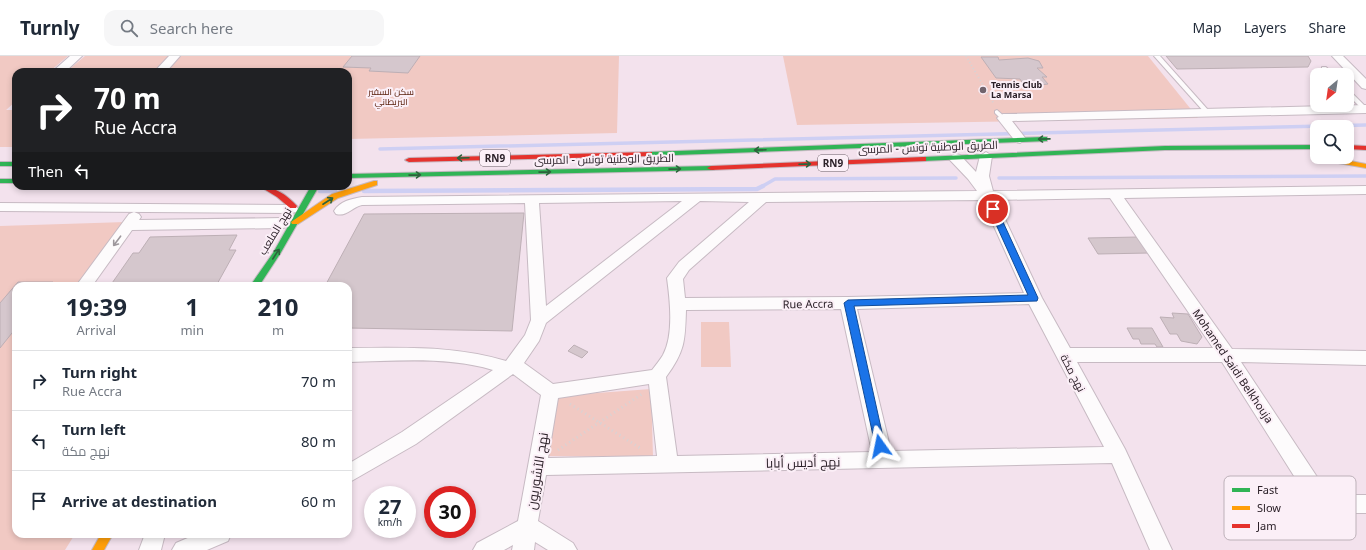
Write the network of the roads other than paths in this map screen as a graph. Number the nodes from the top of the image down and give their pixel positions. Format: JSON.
{"nodes":[{"id":1,"x":77,"y":56,"type":"edge"},
{"id":2,"x":174,"y":56,"type":"edge"},
{"id":3,"x":1157,"y":56,"type":"edge"},
{"id":4,"x":1337,"y":56,"type":"edge"},
{"id":5,"x":63,"y":68,"type":"edge"},
{"id":6,"x":164,"y":68,"type":"edge"},
{"id":7,"x":1366,"y":86,"type":"edge"},
{"id":8,"x":1354,"y":98,"type":"edge"},
{"id":9,"x":1366,"y":109,"type":"edge"},
{"id":10,"x":1207,"y":112,"type":"junction"},
{"id":11,"x":1020,"y":139,"type":"junction"},
{"id":12,"x":1051,"y":139,"type":"dead end"},
{"id":13,"x":1310,"y":147,"type":"edge"},
{"id":14,"x":1354,"y":147,"type":"edge"},
{"id":15,"x":1165,"y":148,"type":"junction"},
{"id":16,"x":1366,"y":148,"type":"edge"},
{"id":17,"x":986,"y":156,"type":"junction"},
{"id":18,"x":1310,"y":157,"type":"edge"},
{"id":19,"x":955,"y":158,"type":"junction"},
{"id":20,"x":396,"y":160,"type":"dead end"},
{"id":21,"x":0,"y":164,"type":"edge"},
{"id":22,"x":12,"y":164,"type":"edge"},
{"id":23,"x":1354,"y":164,"type":"edge"},
{"id":24,"x":1366,"y":166,"type":"edge"},
{"id":25,"x":399,"y":175,"type":"junction"},
{"id":26,"x":352,"y":176,"type":"edge"},
{"id":27,"x":0,"y":181,"type":"edge"},
{"id":28,"x":12,"y":181,"type":"edge"},
{"id":29,"x":271,"y":190,"type":"edge"},
{"id":30,"x":311,"y":190,"type":"edge"},
{"id":31,"x":351,"y":190,"type":"edge"},
{"id":32,"x":352,"y":190,"type":"edge"},
{"id":33,"x":1366,"y":190,"type":"edge"},
{"id":34,"x":1114,"y":194,"type":"junction"},
{"id":35,"x":987,"y":196,"type":"junction"},
{"id":36,"x":697,"y":197,"type":"junction"},
{"id":37,"x":762,"y":198,"type":"junction"},
{"id":38,"x":532,"y":199,"type":"junction"},
{"id":39,"x":0,"y":207,"type":"edge"},
{"id":40,"x":139,"y":208,"type":"junction"},
{"id":41,"x":341,"y":211,"type":"dead end"},
{"id":42,"x":292,"y":212,"type":"junction"},
{"id":43,"x":129,"y":225,"type":"junction"},
{"id":44,"x":87,"y":282,"type":"edge"},
{"id":45,"x":256,"y":282,"type":"edge"},
{"id":46,"x":1034,"y":298,"type":"junction"},
{"id":47,"x":848,"y":303,"type":"junction"},
{"id":48,"x":678,"y":304,"type":"junction"},
{"id":49,"x":539,"y":320,"type":"junction"},
{"id":50,"x":352,"y":355,"type":"edge"},
{"id":51,"x":370,"y":355,"type":"junction"},
{"id":52,"x":1063,"y":355,"type":"junction"},
{"id":53,"x":1227,"y":355,"type":"junction"},
{"id":54,"x":1366,"y":358,"type":"edge"},
{"id":55,"x":352,"y":364,"type":"edge"},
{"id":56,"x":511,"y":367,"type":"junction"},
{"id":57,"x":657,"y":376,"type":"junction"},
{"id":58,"x":550,"y":392,"type":"junction"},
{"id":59,"x":1118,"y":455,"type":"junction"},
{"id":60,"x":883,"y":460,"type":"junction"},
{"id":61,"x":668,"y":464,"type":"junction"},
{"id":62,"x":537,"y":467,"type":"junction"},
{"id":63,"x":352,"y":472,"type":"edge"},
{"id":64,"x":1305,"y":476,"type":"edge"},
{"id":65,"x":1356,"y":504,"type":"edge"},
{"id":66,"x":1366,"y":504,"type":"edge"},
{"id":67,"x":528,"y":526,"type":"junction"},
{"id":68,"x":105,"y":538,"type":"edge"},
{"id":69,"x":154,"y":538,"type":"edge"},
{"id":70,"x":212,"y":538,"type":"edge"},
{"id":71,"x":98,"y":550,"type":"edge"},
{"id":72,"x":150,"y":550,"type":"edge"},
{"id":73,"x":183,"y":550,"type":"edge"},
{"id":74,"x":484,"y":550,"type":"edge"},
{"id":75,"x":523,"y":550,"type":"edge"},
{"id":76,"x":566,"y":550,"type":"edge"},
{"id":77,"x":1161,"y":550,"type":"edge"}],
"edges":[{"from":1,"to":5,"type":"street"},
{"from":2,"to":6,"type":"street"},
{"from":3,"to":10,"type":"lane"},
{"from":4,"to":7,"type":"street"},
{"from":8,"to":9,"type":"lane"},
{"from":9,"to":10,"type":"street"},
{"from":10,"to":11,"type":"street"},
{"from":12,"to":11,"type":"main road","name":"الطريق الوطنية تونس - المرسى","number":"RN9","one_way":true},
{"from":11,"to":20,"type":"main road","name":"الطريق الوطنية تونس - المرسى","number":"RN9","one_way":true},
{"from":13,"to":15,"type":"main road","name":"الطريق الوطنية تونس - المرسى","number":"RN9"},
{"from":14,"to":16,"type":"main road"},
{"from":15,"to":17,"type":"main road","name":"الطريق الوطنية تونس - المرسى","number":"RN9"},
{"from":15,"to":18,"type":"main road"},
{"from":17,"to":19,"type":"main road","name":"الطريق الوطنية تونس - المرسى","number":"RN9"},
{"from":17,"to":35,"type":"street"},
{"from":25,"to":19,"type":"main road","name":"الطريق الوطنية تونس - المرسى","number":"RN9","one_way":true},
{"from":19,"to":35,"type":"street"},
{"from":21,"to":22,"type":"main road"},
{"from":23,"to":24,"type":"main road"},
{"from":25,"to":26,"type":"main road","name":"الطريق الوطنية تونس - المرسى","number":"RN9"},
{"from":32,"to":25,"type":"main road","one_way":true},
{"from":27,"to":28,"type":"main road"},
{"from":29,"to":42,"type":"main road"},
{"from":30,"to":42,"type":"main road","name":"نهج الملعب"},
{"from":42,"to":31,"type":"main road","one_way":true},
{"from":33,"to":34,"type":"street"},
{"from":34,"to":35,"type":"street"},
{"from":34,"to":53,"type":"street","name":"Mohamed Saidi Belkhouja"},
{"from":35,"to":37,"type":"street"},
{"from":35,"to":46,"type":"street","name":"نهج مكة"},
{"from":36,"to":37,"type":"street"},
{"from":36,"to":38,"type":"street"},
{"from":36,"to":49,"type":"street"},
{"from":37,"to":48,"type":"street"},
{"from":38,"to":41,"type":"street"},
{"from":38,"to":49,"type":"street"},
{"from":39,"to":40,"type":"street"},
{"from":40,"to":42,"type":"street"},
{"from":40,"to":43,"type":"street"},
{"from":42,"to":43,"type":"street"},
{"from":42,"to":45,"type":"main road","name":"نهج الملعب"},
{"from":43,"to":44,"type":"street","one_way":true},
{"from":46,"to":47,"type":"street","name":"Rue Accra"},
{"from":46,"to":52,"type":"street","name":"نهج مكة"},
{"from":47,"to":48,"type":"street","name":"Rue Accra"},
{"from":47,"to":60,"type":"street"},
{"from":48,"to":57,"type":"street"},
{"from":49,"to":56,"type":"street"},
{"from":50,"to":51,"type":"street"},
{"from":51,"to":55,"type":"street"},
{"from":51,"to":56,"type":"street"},
{"from":52,"to":53,"type":"street"},
{"from":52,"to":59,"type":"street","name":"نهج مكة"},
{"from":53,"to":54,"type":"street"},
{"from":53,"to":64,"type":"street","name":"Mohamed Saidi Belkhouja"},
{"from":56,"to":58,"type":"street"},
{"from":56,"to":63,"type":"street"},
{"from":57,"to":58,"type":"street"},
{"from":57,"to":61,"type":"street"},
{"from":58,"to":62,"type":"street","name":"نهج الآشوريون"},
{"from":59,"to":60,"type":"street","name":"نهج أديس أبابا"},
{"from":59,"to":77,"type":"street","name":"نهج مكة"},
{"from":60,"to":61,"type":"street","name":"نهج أديس أبابا"},
{"from":61,"to":62,"type":"street","name":"نهج أديس أبابا"},
{"from":62,"to":67,"type":"street","name":"نهج الآشوريون"},
{"from":65,"to":66,"type":"street"},
{"from":67,"to":74,"type":"street"},
{"from":67,"to":75,"type":"street","name":"نهج الآشوريون"},
{"from":67,"to":76,"type":"street"},
{"from":68,"to":71,"type":"main road"},
{"from":69,"to":72,"type":"street"},
{"from":70,"to":73,"type":"street"}]}
